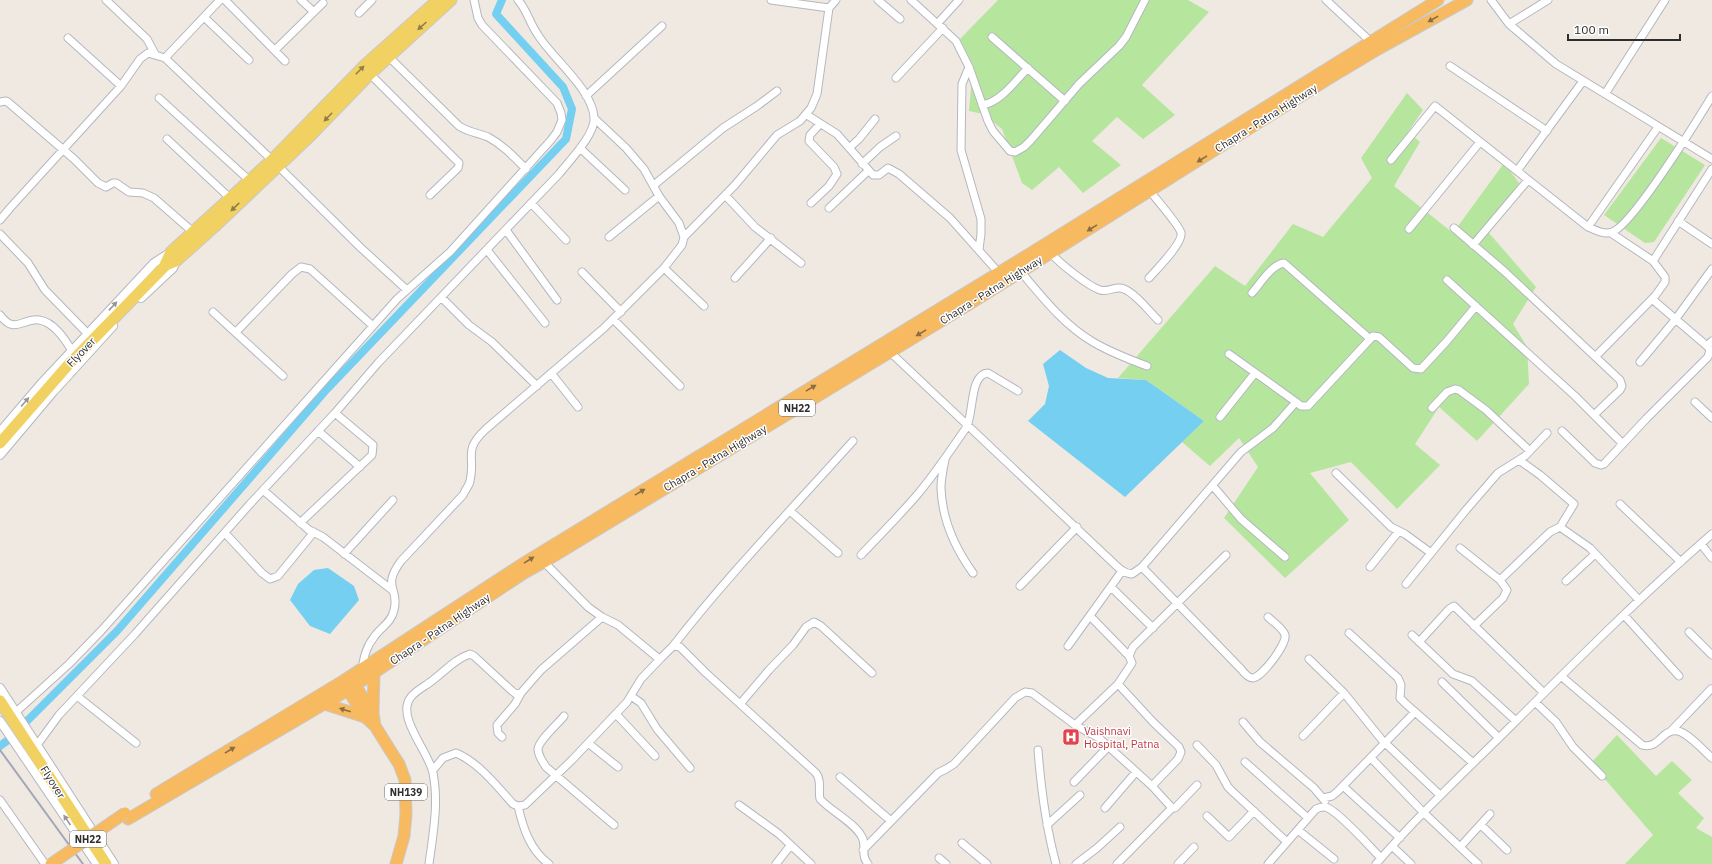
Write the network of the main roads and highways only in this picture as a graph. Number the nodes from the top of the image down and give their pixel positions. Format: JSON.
{"nodes":[{"id":1,"x":438,"y":0,"type":"edge"},
{"id":2,"x":451,"y":0,"type":"edge"},
{"id":3,"x":1438,"y":0,"type":"edge"},
{"id":4,"x":1467,"y":0,"type":"edge"},
{"id":5,"x":275,"y":163,"type":"junction"},
{"id":6,"x":169,"y":261,"type":"junction"},
{"id":7,"x":0,"y":443,"type":"edge"},
{"id":8,"x":374,"y":673,"type":"junction"},
{"id":9,"x":349,"y":683,"type":"junction"},
{"id":10,"x":0,"y":701,"type":"edge"},
{"id":11,"x":325,"y":704,"type":"junction"},
{"id":12,"x":369,"y":715,"type":"junction"},
{"id":13,"x":127,"y":816,"type":"junction"},
{"id":14,"x":51,"y":864,"type":"edge"},
{"id":15,"x":64,"y":864,"type":"edge"},
{"id":16,"x":106,"y":864,"type":"edge"},
{"id":17,"x":396,"y":864,"type":"edge"}],
"edges":[{"from":5,"to":1,"type":"main road","one_way":true},
{"from":2,"to":5,"type":"main road","one_way":true},
{"from":9,"to":3,"type":"highway","name":"Chapra - Patna Highway","number":"NH22","one_way":true},
{"from":4,"to":8,"type":"highway","name":"Chapra - Patna Highway","number":"NH22","one_way":true},
{"from":5,"to":6,"type":"main road","one_way":true},
{"from":5,"to":6,"type":"main road"},
{"from":6,"to":7,"type":"main road","name":"Flyover"},
{"from":8,"to":9,"type":"highway","name":"Chapra - Patna Highway","number":"NH22"},
{"from":8,"to":12,"type":"highway"},
{"from":9,"to":11,"type":"highway","name":"Chapra - Patna Highway","number":"NH22"},
{"from":9,"to":12,"type":"highway","number":"NH139"},
{"from":13,"to":9,"type":"highway","name":"Chapra - Patna Highway","number":"NH22","one_way":true},
{"from":10,"to":16,"type":"main road","name":"Flyover"},
{"from":12,"to":11,"type":"highway","one_way":true},
{"from":11,"to":13,"type":"highway","name":"Chapra - Patna Highway","number":"NH22"},
{"from":12,"to":17,"type":"highway","number":"NH139"},
{"from":13,"to":14,"type":"highway","number":"NH22","bridge":true},
{"from":13,"to":15,"type":"highway","number":"NH22"}]}
